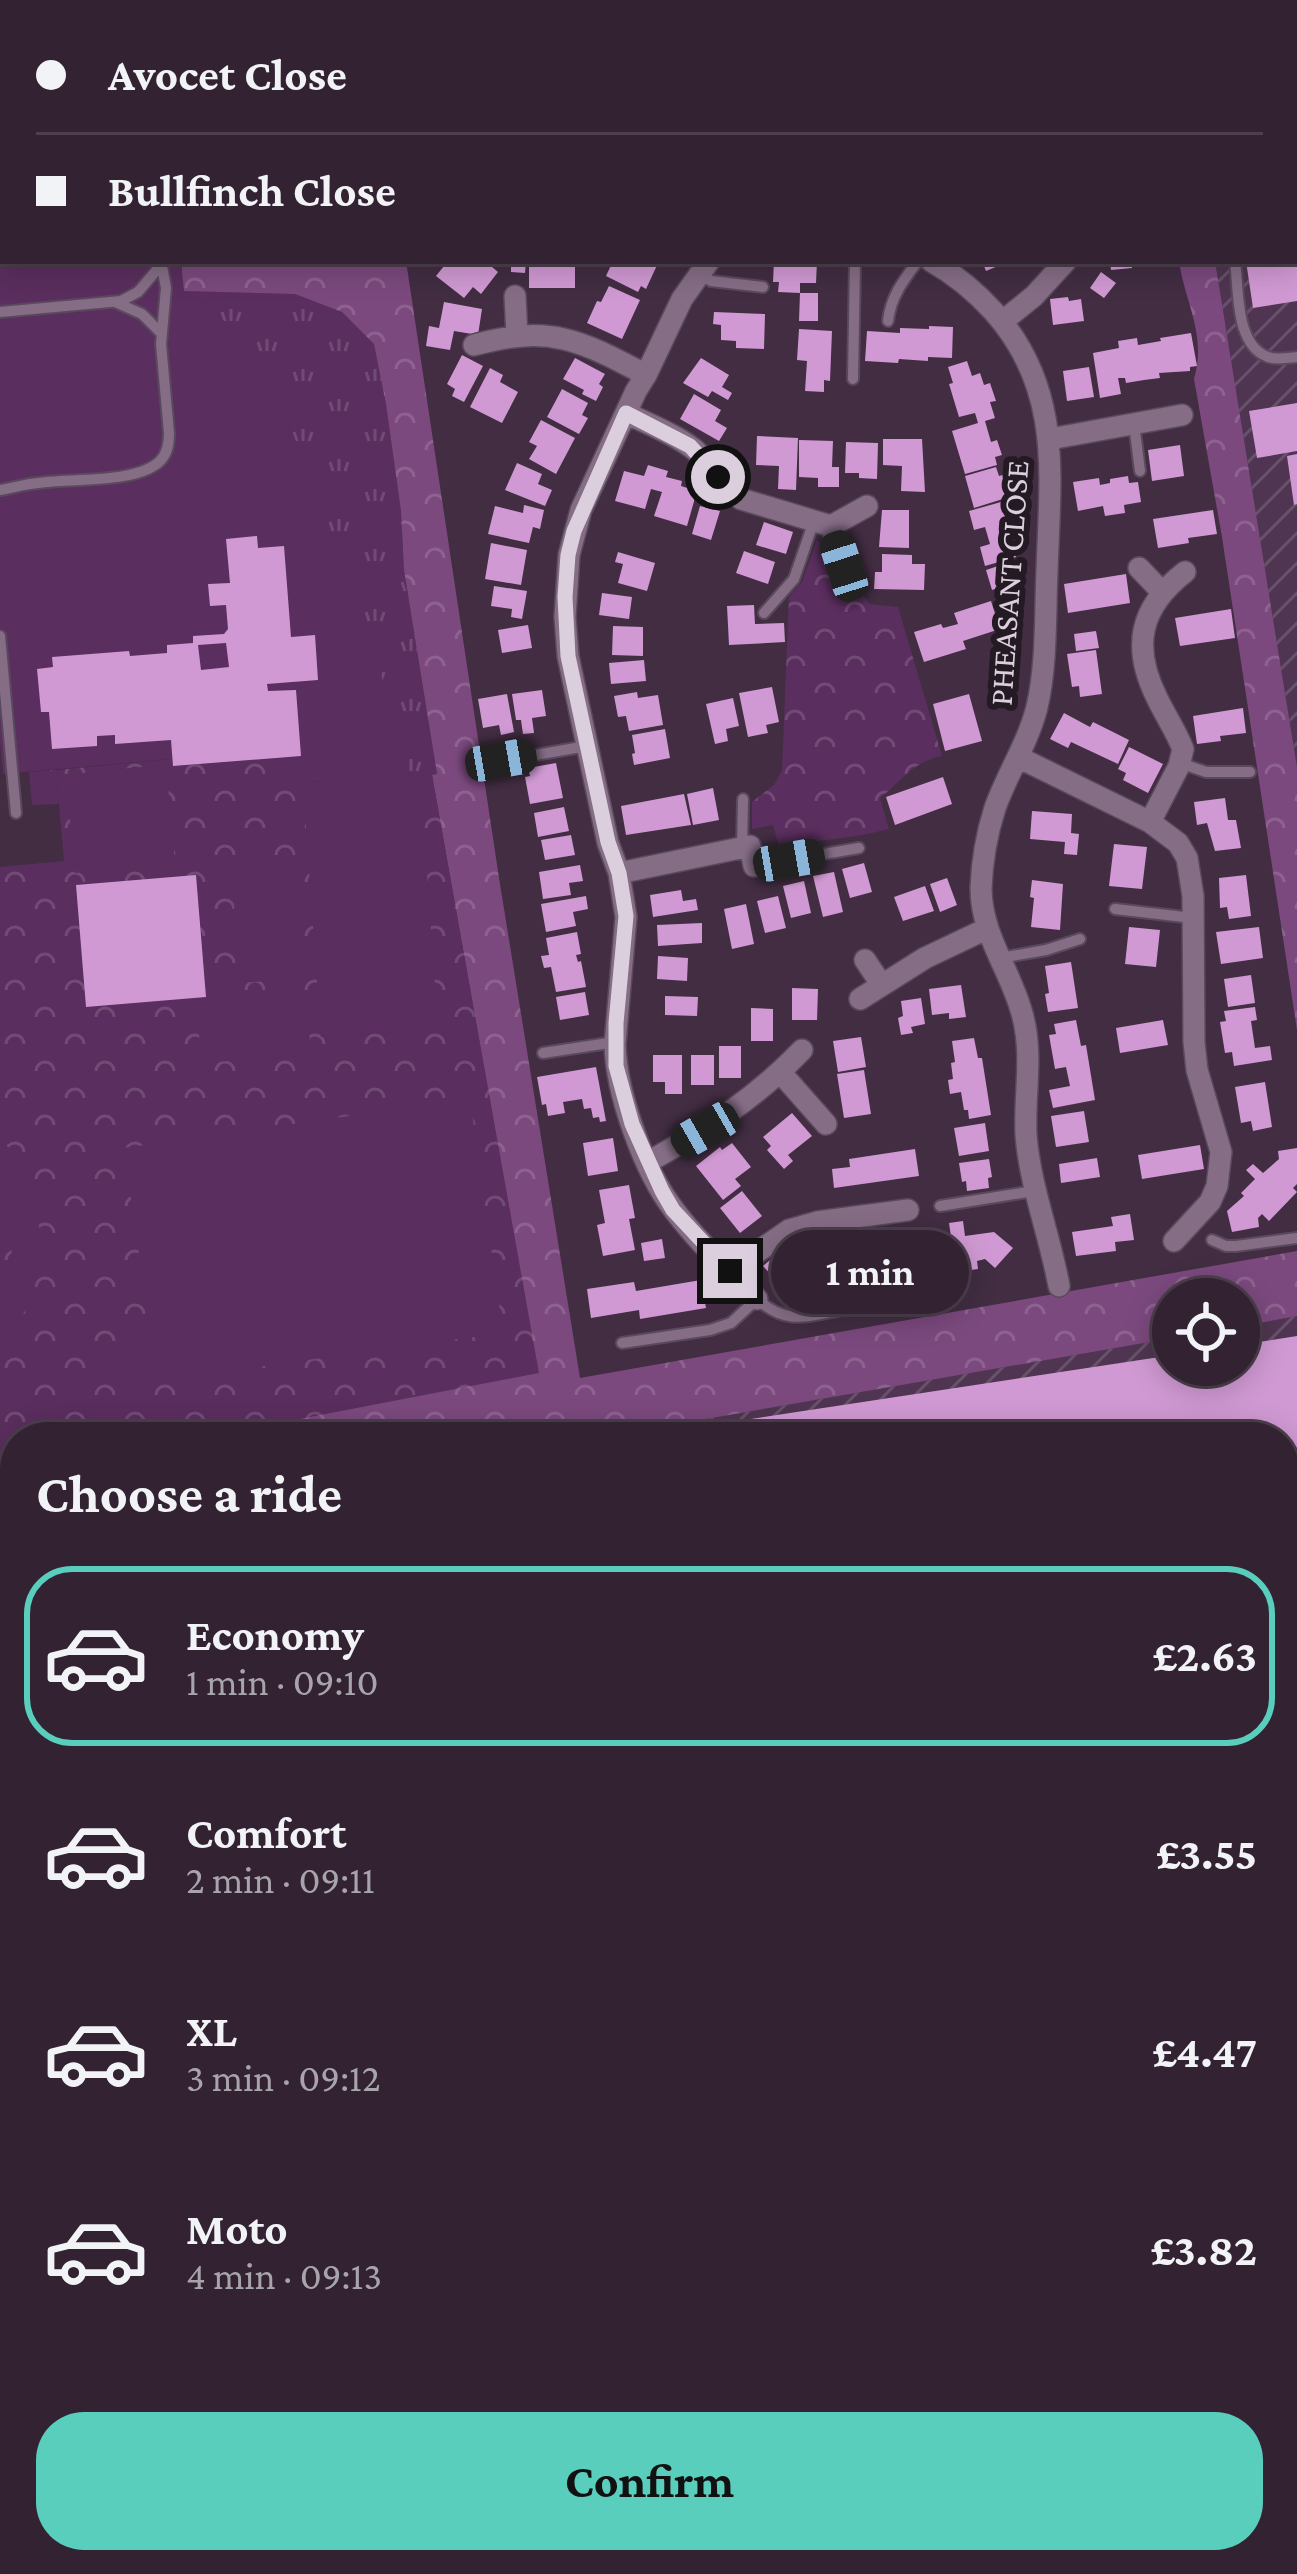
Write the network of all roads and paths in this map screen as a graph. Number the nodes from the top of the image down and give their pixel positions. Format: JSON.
{"nodes":[{"id":1,"x":160,"y":264,"type":"edge"},
{"id":2,"x":161,"y":264,"type":"edge"},
{"id":3,"x":855,"y":264,"type":"edge"},
{"id":4,"x":916,"y":264,"type":"edge"},
{"id":5,"x":936,"y":264,"type":"edge"},
{"id":6,"x":1063,"y":264,"type":"edge"},
{"id":7,"x":1234,"y":264,"type":"edge"},
{"id":8,"x":703,"y":267,"type":"edge"},
{"id":9,"x":763,"y":287,"type":"dead end"},
{"id":10,"x":515,"y":296,"type":"dead end"},
{"id":11,"x":112,"y":301,"type":"junction"},
{"id":12,"x":0,"y":312,"type":"edge"},
{"id":13,"x":888,"y":321,"type":"dead end"},
{"id":14,"x":1003,"y":322,"type":"junction"},
{"id":15,"x":161,"y":332,"type":"junction"},
{"id":16,"x":517,"y":336,"type":"junction"},
{"id":17,"x":474,"y":345,"type":"dead end"},
{"id":18,"x":1297,"y":357,"type":"edge"},
{"id":19,"x":646,"y":375,"type":"junction"},
{"id":20,"x":853,"y":379,"type":"dead end"},
{"id":21,"x":626,"y":413,"type":"junction"},
{"id":22,"x":1182,"y":415,"type":"dead end"},
{"id":23,"x":1134,"y":424,"type":"junction"},
{"id":24,"x":1050,"y":439,"type":"junction"},
{"id":25,"x":1140,"y":471,"type":"dead end"},
{"id":26,"x":0,"y":490,"type":"edge"},
{"id":27,"x":866,"y":506,"type":"dead end"},
{"id":28,"x":823,"y":524,"type":"junction"},
{"id":29,"x":844,"y":566,"type":"dead end"},
{"id":30,"x":1139,"y":568,"type":"dead end"},
{"id":31,"x":1185,"y":572,"type":"dead end"},
{"id":32,"x":1162,"y":592,"type":"junction"},
{"id":33,"x":764,"y":613,"type":"dead end"},
{"id":34,"x":0,"y":636,"type":"edge"},
{"id":35,"x":589,"y":746,"type":"junction"},
{"id":36,"x":1018,"y":758,"type":"junction"},
{"id":37,"x":501,"y":760,"type":"dead end"},
{"id":38,"x":1180,"y":763,"type":"junction"},
{"id":39,"x":1250,"y":772,"type":"dead end"},
{"id":40,"x":743,"y":800,"type":"dead end"},
{"id":41,"x":16,"y":813,"type":"dead end"},
{"id":42,"x":1150,"y":821,"type":"junction"},
{"id":43,"x":860,"y":848,"type":"dead end"},
{"id":44,"x":748,"y":857,"type":"junction"},
{"id":45,"x":619,"y":873,"type":"junction"},
{"id":46,"x":1115,"y":909,"type":"dead end"},
{"id":47,"x":1193,"y":918,"type":"junction"},
{"id":48,"x":986,"y":929,"type":"junction"},
{"id":49,"x":1081,"y":939,"type":"dead end"},
{"id":50,"x":1000,"y":958,"type":"junction"},
{"id":51,"x":865,"y":960,"type":"dead end"},
{"id":52,"x":881,"y":984,"type":"junction"},
{"id":53,"x":860,"y":998,"type":"dead end"},
{"id":54,"x":615,"y":1042,"type":"junction"},
{"id":55,"x":802,"y":1050,"type":"dead end"},
{"id":56,"x":543,"y":1054,"type":"dead end"},
{"id":57,"x":781,"y":1073,"type":"junction"},
{"id":58,"x":826,"y":1124,"type":"dead end"},
{"id":59,"x":648,"y":1162,"type":"junction"},
{"id":60,"x":1037,"y":1190,"type":"junction"},
{"id":61,"x":940,"y":1206,"type":"dead end"},
{"id":62,"x":908,"y":1210,"type":"dead end"},
{"id":63,"x":1196,"y":1220,"type":"junction"},
{"id":64,"x":1297,"y":1238,"type":"edge"},
{"id":65,"x":1212,"y":1240,"type":"joint"},
{"id":66,"x":1174,"y":1241,"type":"dead end"},
{"id":67,"x":730,"y":1271,"type":"junction"},
{"id":68,"x":1059,"y":1286,"type":"dead end"},
{"id":69,"x":757,"y":1300,"type":"junction"},
{"id":70,"x":847,"y":1309,"type":"dead end"},
{"id":71,"x":622,"y":1342,"type":"dead end"}],
"edges":[{"from":1,"to":11,"type":"lane"},
{"from":2,"to":15,"type":"lane"},
{"from":3,"to":20,"type":"lane"},
{"from":4,"to":13,"type":"lane"},
{"from":5,"to":14,"type":"street","name":"PHEASANT CLOSE"},
{"from":6,"to":14,"type":"street"},
{"from":7,"to":18,"type":"lane"},
{"from":8,"to":9,"type":"lane"},
{"from":8,"to":19,"type":"street"},
{"from":10,"to":16,"type":"street"},
{"from":11,"to":12,"type":"lane"},
{"from":11,"to":15,"type":"lane"},
{"from":14,"to":24,"type":"street","name":"PHEASANT CLOSE"},
{"from":15,"to":26,"type":"lane"},
{"from":16,"to":17,"type":"street"},
{"from":16,"to":19,"type":"street"},
{"from":19,"to":21,"type":"street"},
{"from":21,"to":28,"type":"street"},
{"from":21,"to":35,"type":"street"},
{"from":22,"to":23,"type":"street","name":"PHEASANT CLOSE"},
{"from":23,"to":24,"type":"street","name":"PHEASANT CLOSE"},
{"from":23,"to":25,"type":"lane"},
{"from":24,"to":36,"type":"street","name":"PHEASANT CLOSE"},
{"from":27,"to":28,"type":"street"},
{"from":28,"to":29,"type":"street"},
{"from":28,"to":33,"type":"lane"},
{"from":30,"to":32,"type":"street"},
{"from":31,"to":32,"type":"street"},
{"from":32,"to":38,"type":"street"},
{"from":34,"to":41,"type":"lane"},
{"from":35,"to":37,"type":"lane"},
{"from":35,"to":45,"type":"street"},
{"from":36,"to":42,"type":"street"},
{"from":36,"to":48,"type":"street","name":"PHEASANT CLOSE"},
{"from":38,"to":39,"type":"lane"},
{"from":38,"to":42,"type":"street"},
{"from":40,"to":44,"type":"lane"},
{"from":42,"to":47,"type":"street"},
{"from":43,"to":44,"type":"lane"},
{"from":44,"to":45,"type":"street"},
{"from":45,"to":54,"type":"street"},
{"from":46,"to":47,"type":"lane"},
{"from":47,"to":63,"type":"street"},
{"from":48,"to":50,"type":"street","name":"PHEASANT CLOSE"},
{"from":48,"to":52,"type":"street"},
{"from":49,"to":50,"type":"lane"},
{"from":50,"to":60,"type":"street","name":"PHEASANT CLOSE"},
{"from":51,"to":52,"type":"street"},
{"from":52,"to":53,"type":"street"},
{"from":54,"to":56,"type":"lane"},
{"from":54,"to":59,"type":"street"},
{"from":55,"to":57,"type":"street"},
{"from":57,"to":58,"type":"street"},
{"from":57,"to":59,"type":"street"},
{"from":59,"to":67,"type":"street"},
{"from":60,"to":61,"type":"lane"},
{"from":60,"to":68,"type":"street","name":"PHEASANT CLOSE"},
{"from":62,"to":67,"type":"street"},
{"from":63,"to":65,"type":"street"},
{"from":63,"to":66,"type":"street"},
{"from":64,"to":65,"type":"lane"},
{"from":67,"to":69,"type":"street"},
{"from":69,"to":70,"type":"lane"},
{"from":69,"to":71,"type":"lane"}]}
